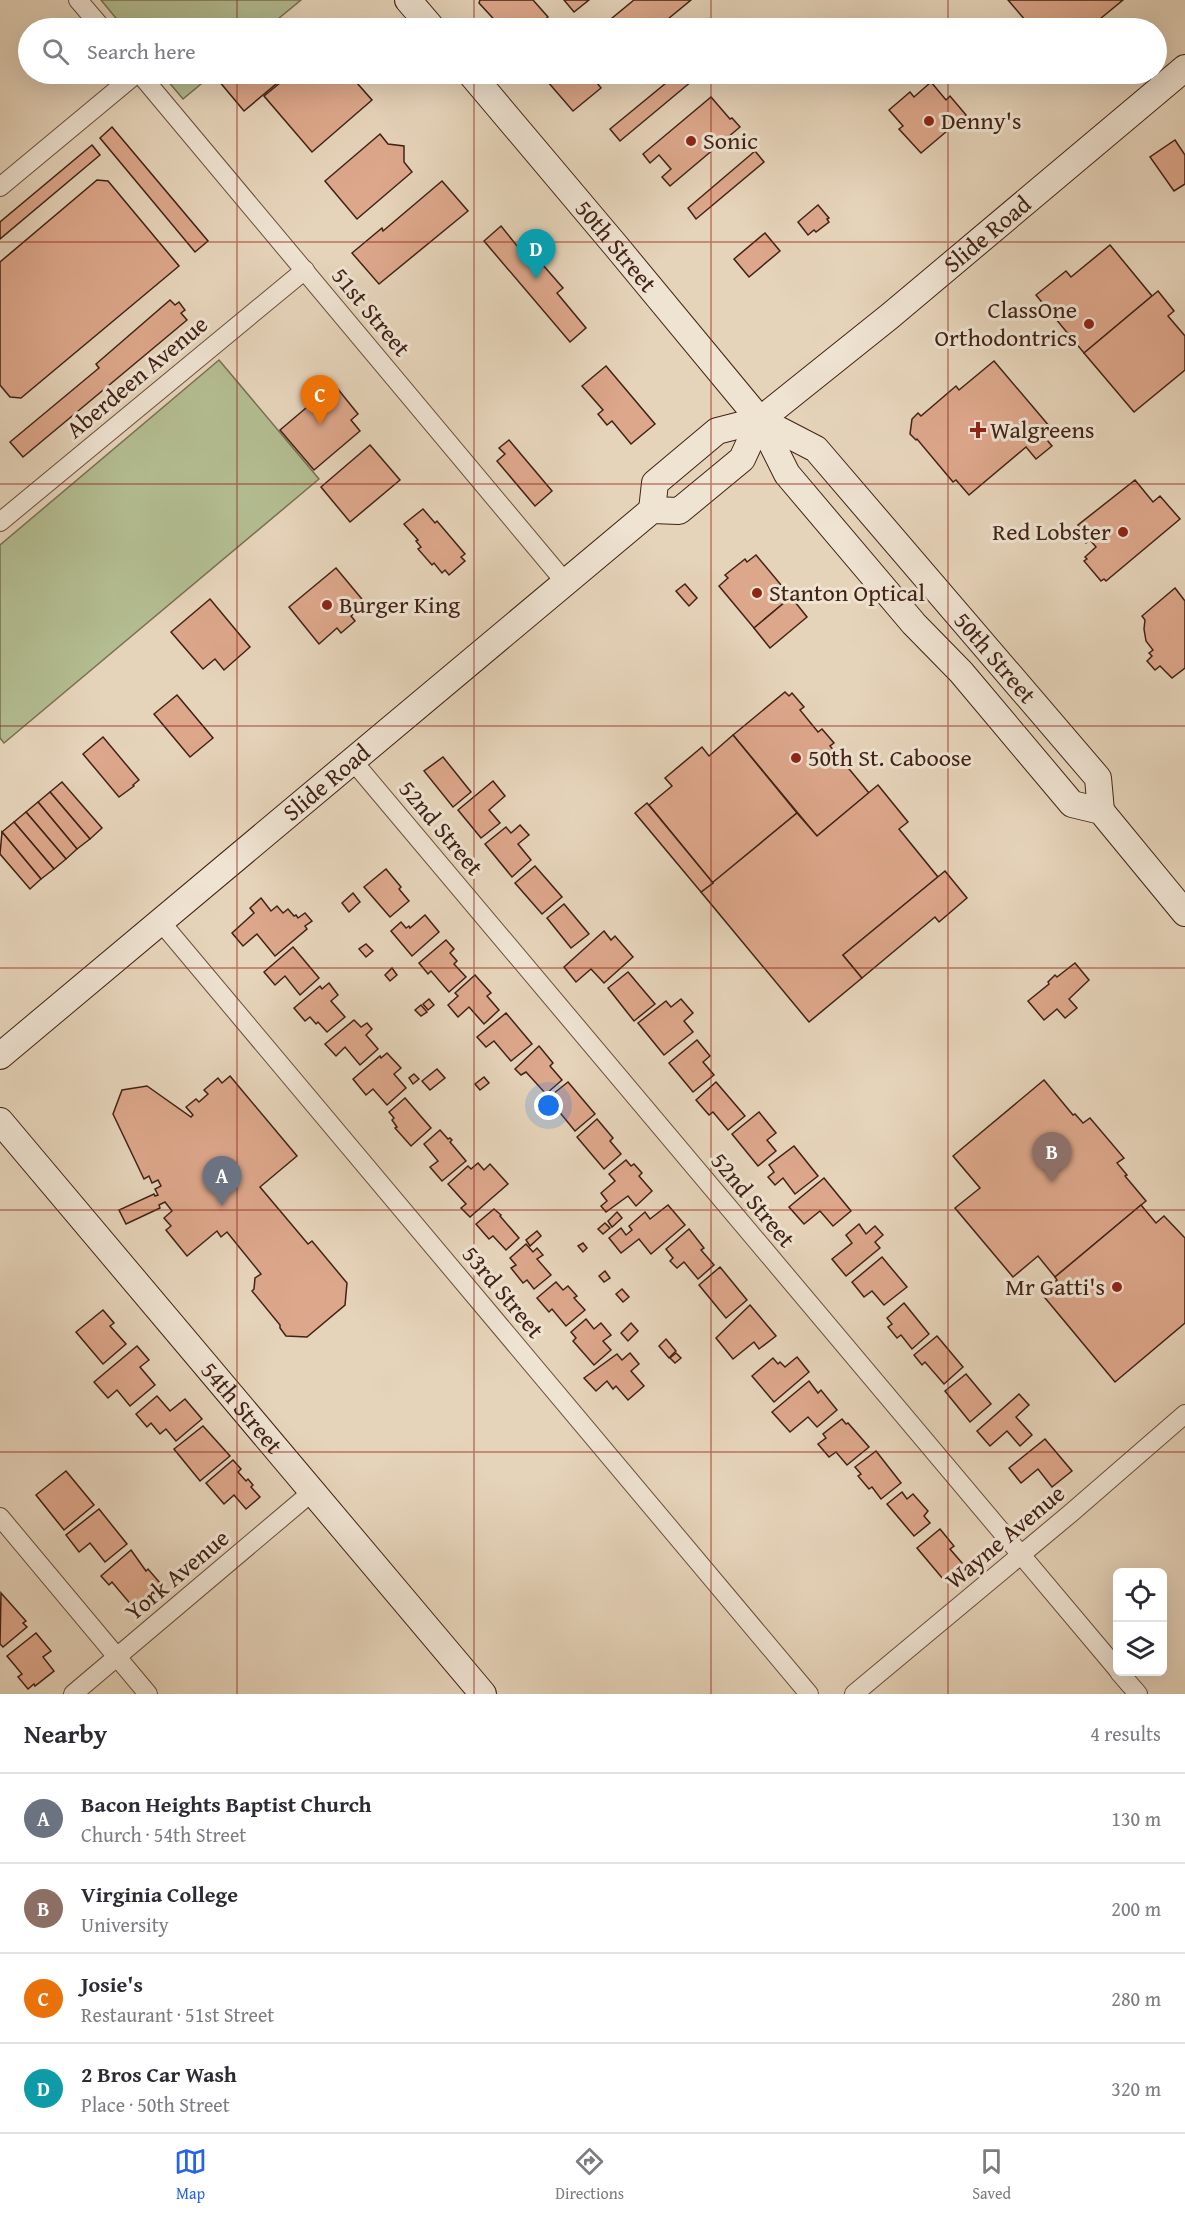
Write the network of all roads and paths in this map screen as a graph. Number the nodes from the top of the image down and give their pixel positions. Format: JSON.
{"nodes":[{"id":1,"x":78,"y":0,"type":"edge"},
{"id":2,"x":408,"y":0,"type":"edge"},
{"id":3,"x":93,"y":18,"type":"edge"},
{"id":4,"x":423,"y":18,"type":"edge"},
{"id":5,"x":1185,"y":68,"type":"edge"},
{"id":6,"x":1167,"y":83,"type":"edge"},
{"id":7,"x":126,"y":84,"type":"edge"},
{"id":8,"x":147,"y":84,"type":"edge"},
{"id":9,"x":479,"y":84,"type":"edge"},
{"id":10,"x":1166,"y":84,"type":"edge"},
{"id":11,"x":0,"y":187,"type":"edge"},
{"id":12,"x":305,"y":270,"type":"junction"},
{"id":13,"x":760,"y":420,"type":"junction"},
{"id":14,"x":652,"y":510,"type":"junction"},
{"id":15,"x":0,"y":522,"type":"edge"},
{"id":16,"x":565,"y":582,"type":"junction"},
{"id":17,"x":352,"y":760,"type":"junction"},
{"id":18,"x":1101,"y":811,"type":"junction"},
{"id":19,"x":1185,"y":913,"type":"edge"},
{"id":20,"x":160,"y":921,"type":"junction"},
{"id":21,"x":0,"y":1056,"type":"edge"},
{"id":22,"x":0,"y":1121,"type":"edge"},
{"id":23,"x":1185,"y":1414,"type":"edge"},
{"id":24,"x":312,"y":1492,"type":"junction"},
{"id":25,"x":0,"y":1517,"type":"edge"},
{"id":26,"x":1021,"y":1555,"type":"junction"},
{"id":27,"x":117,"y":1657,"type":"junction"},
{"id":28,"x":1113,"y":1665,"type":"edge"},
{"id":29,"x":1122,"y":1676,"type":"edge"},
{"id":30,"x":73,"y":1694,"type":"edge"},
{"id":31,"x":148,"y":1694,"type":"edge"},
{"id":32,"x":483,"y":1694,"type":"edge"},
{"id":33,"x":809,"y":1694,"type":"edge"},
{"id":34,"x":854,"y":1694,"type":"edge"},
{"id":35,"x":1138,"y":1694,"type":"edge"}],
"edges":[{"from":1,"to":3,"type":"street"},
{"from":2,"to":4,"type":"main road"},
{"from":5,"to":6,"type":"main road","name":"Slide Road"},
{"from":7,"to":11,"type":"street"},
{"from":8,"to":12,"type":"street","name":"51st Street"},
{"from":9,"to":13,"type":"main road","name":"50th Street"},
{"from":10,"to":13,"type":"main road","name":"Slide Road"},
{"from":12,"to":15,"type":"street","name":"Aberdeen Avenue"},
{"from":12,"to":16,"type":"street","name":"51st Street"},
{"from":13,"to":14,"type":"main road","name":"Slide Road"},
{"from":13,"to":14,"type":"main road","name":"Slide Road"},
{"from":13,"to":18,"type":"main road","name":"50th Street"},
{"from":13,"to":18,"type":"main road","name":"50th Street"},
{"from":14,"to":16,"type":"main road","name":"Slide Road"},
{"from":16,"to":17,"type":"main road","name":"Slide Road"},
{"from":17,"to":20,"type":"main road","name":"Slide Road"},
{"from":17,"to":26,"type":"street","name":"52nd Street"},
{"from":18,"to":19,"type":"main road"},
{"from":20,"to":21,"type":"main road","name":"Slide Road"},
{"from":20,"to":33,"type":"street","name":"53rd Street"},
{"from":22,"to":24,"type":"main road","name":"54th Street"},
{"from":23,"to":26,"type":"street","name":"Wayne Avenue"},
{"from":24,"to":27,"type":"street","name":"York Avenue"},
{"from":24,"to":32,"type":"main road","name":"54th Street"},
{"from":25,"to":27,"type":"street"},
{"from":26,"to":28,"type":"street","name":"52nd Street"},
{"from":26,"to":34,"type":"street","name":"Wayne Avenue"},
{"from":27,"to":30,"type":"street","name":"York Avenue"},
{"from":27,"to":31,"type":"street"},
{"from":29,"to":35,"type":"street","name":"52nd Street"}]}
